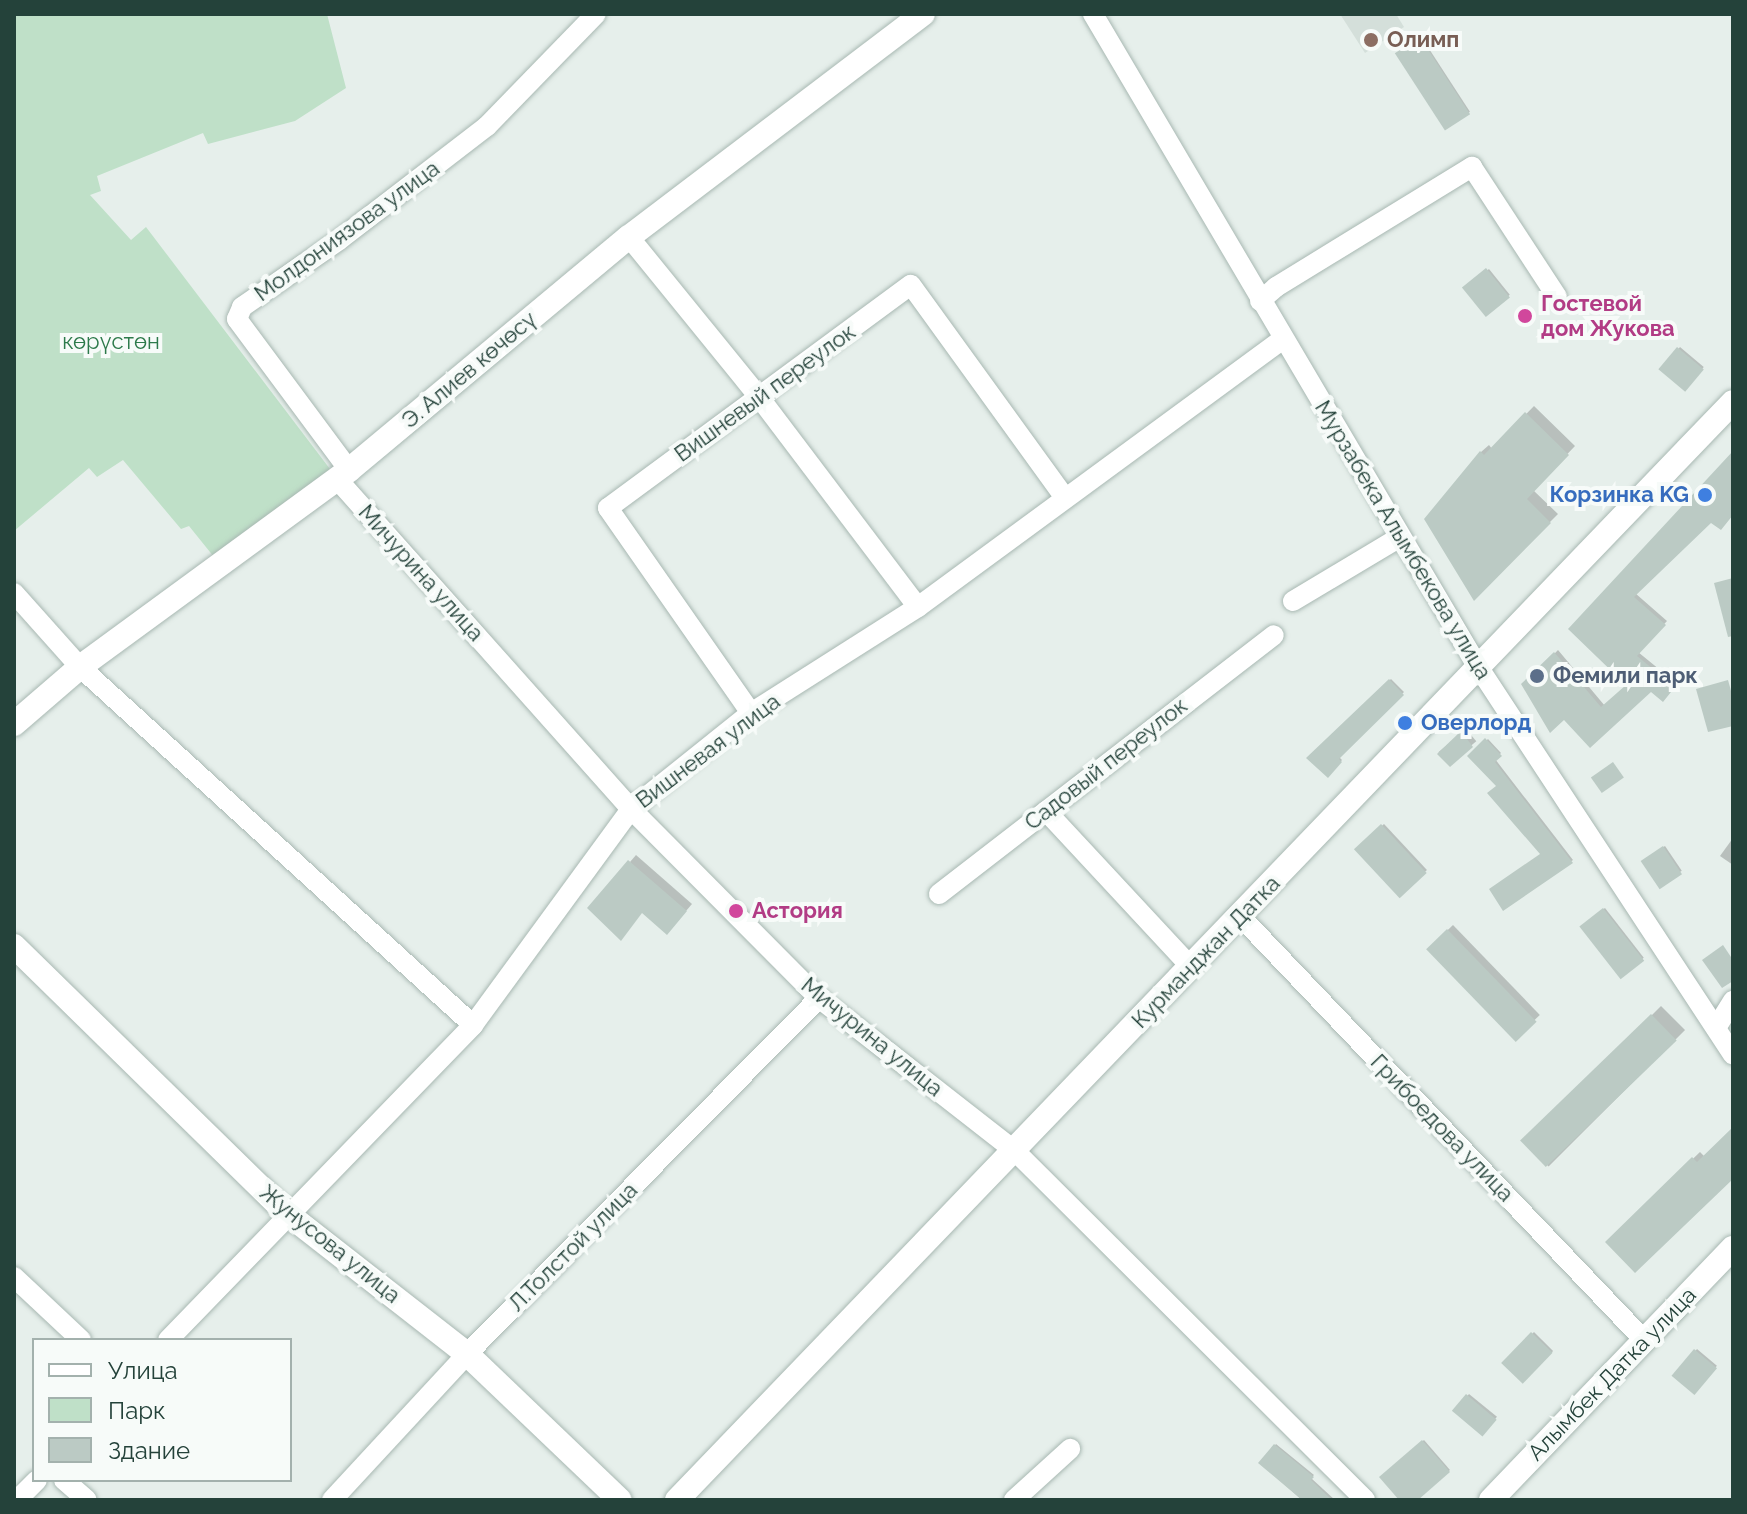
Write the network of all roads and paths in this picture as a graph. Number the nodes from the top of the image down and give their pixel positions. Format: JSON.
{"nodes":[{"id":1,"x":596,"y":14,"type":"edge"},
{"id":2,"x":923,"y":14,"type":"edge"},
{"id":3,"x":1093,"y":14,"type":"edge"},
{"id":4,"x":629,"y":237,"type":"junction"},
{"id":5,"x":1557,"y":297,"type":"dead end"},
{"id":6,"x":1260,"y":301,"type":"junction"},
{"id":7,"x":1282,"y":340,"type":"junction"},
{"id":8,"x":759,"y":397,"type":"junction"},
{"id":9,"x":1733,"y":402,"type":"edge"},
{"id":10,"x":343,"y":474,"type":"junction"},
{"id":11,"x":1065,"y":498,"type":"junction"},
{"id":12,"x":1400,"y":537,"type":"junction"},
{"id":13,"x":14,"y":593,"type":"edge"},
{"id":14,"x":1293,"y":601,"type":"dead end"},
{"id":15,"x":918,"y":607,"type":"junction"},
{"id":16,"x":1274,"y":635,"type":"dead end"},
{"id":17,"x":1477,"y":665,"type":"junction"},
{"id":18,"x":80,"y":667,"type":"junction"},
{"id":19,"x":751,"y":713,"type":"junction"},
{"id":20,"x":14,"y":724,"type":"edge"},
{"id":21,"x":631,"y":809,"type":"junction"},
{"id":22,"x":1046,"y":811,"type":"junction"},
{"id":23,"x":939,"y":894,"type":"dead end"},
{"id":24,"x":1241,"y":917,"type":"junction"},
{"id":25,"x":14,"y":946,"type":"edge"},
{"id":26,"x":1191,"y":967,"type":"junction"},
{"id":27,"x":819,"y":998,"type":"junction"},
{"id":28,"x":1733,"y":1001,"type":"edge"},
{"id":29,"x":473,"y":1025,"type":"junction"},
{"id":30,"x":1716,"y":1028,"type":"junction"},
{"id":31,"x":1733,"y":1054,"type":"edge"},
{"id":32,"x":1015,"y":1151,"type":"junction"},
{"id":33,"x":289,"y":1215,"type":"junction"},
{"id":34,"x":1733,"y":1248,"type":"edge"},
{"id":35,"x":14,"y":1277,"type":"edge"},
{"id":36,"x":79,"y":1338,"type":"edge"},
{"id":37,"x":170,"y":1338,"type":"edge"},
{"id":38,"x":1643,"y":1339,"type":"junction"},
{"id":39,"x":467,"y":1354,"type":"junction"},
{"id":40,"x":1070,"y":1449,"type":"dead end"},
{"id":41,"x":35,"y":1482,"type":"edge"},
{"id":42,"x":66,"y":1482,"type":"edge"},
{"id":43,"x":17,"y":1500,"type":"edge"},
{"id":44,"x":87,"y":1500,"type":"edge"},
{"id":45,"x":332,"y":1500,"type":"edge"},
{"id":46,"x":620,"y":1500,"type":"edge"},
{"id":47,"x":677,"y":1500,"type":"edge"},
{"id":48,"x":1014,"y":1500,"type":"edge"},
{"id":49,"x":1365,"y":1500,"type":"edge"},
{"id":50,"x":1491,"y":1500,"type":"edge"}],
"edges":[{"from":1,"to":10,"type":"street","name":"Молдониязова улица"},
{"from":2,"to":4,"type":"main road","name":"Э. Алиев көчөсү"},
{"from":3,"to":6,"type":"street","name":"Мурзабека Алымбекова улица"},
{"from":4,"to":8,"type":"street"},
{"from":4,"to":10,"type":"main road","name":"Э. Алиев көчөсү"},
{"from":5,"to":6,"type":"street"},
{"from":6,"to":7,"type":"street","name":"Мурзабека Алымбекова улица"},
{"from":7,"to":11,"type":"street","name":"Вишневая улица"},
{"from":7,"to":12,"type":"street","name":"Мурзабека Алымбекова улица"},
{"from":8,"to":11,"type":"street","name":"Вишневый переулок"},
{"from":8,"to":15,"type":"street"},
{"from":8,"to":19,"type":"street","name":"Вишневый переулок"},
{"from":9,"to":17,"type":"main road","name":"Курманджан Датка"},
{"from":10,"to":18,"type":"main road","name":"Э. Алиев көчөсү"},
{"from":10,"to":21,"type":"street","name":"Мичурина улица"},
{"from":11,"to":15,"type":"street","name":"Вишневая улица"},
{"from":12,"to":14,"type":"street"},
{"from":12,"to":17,"type":"street","name":"Мурзабека Алымбекова улица"},
{"from":13,"to":18,"type":"street"},
{"from":15,"to":19,"type":"street","name":"Вишневая улица"},
{"from":16,"to":22,"type":"street","name":"Садовый переулок"},
{"from":17,"to":24,"type":"main road","name":"Курманджан Датка"},
{"from":17,"to":30,"type":"street","name":"Мурзабека Алымбекова улица"},
{"from":18,"to":20,"type":"main road","name":"Э. Алиев көчөсү"},
{"from":18,"to":29,"type":"street"},
{"from":19,"to":21,"type":"street","name":"Вишневая улица"},
{"from":21,"to":27,"type":"street","name":"Мичурина улица"},
{"from":21,"to":29,"type":"street","name":"Вишневая улица"},
{"from":22,"to":23,"type":"street","name":"Садовый переулок"},
{"from":22,"to":26,"type":"street"},
{"from":24,"to":26,"type":"main road","name":"Курманджан Датка"},
{"from":24,"to":38,"type":"street","name":"Грибоедова улица"},
{"from":25,"to":33,"type":"main road","name":"Жунусова улица"},
{"from":26,"to":32,"type":"main road","name":"Курманджан Датка"},
{"from":27,"to":32,"type":"street","name":"Мичурина улица"},
{"from":27,"to":39,"type":"street","name":"Л.Толстой улица"},
{"from":28,"to":30,"type":"street"},
{"from":29,"to":33,"type":"street","name":"Вишневая улица"},
{"from":30,"to":31,"type":"street","name":"Мурзабека Алымбекова улица"},
{"from":32,"to":47,"type":"main road","name":"Курманджан Датка"},
{"from":32,"to":49,"type":"street","name":"Мичурина улица"},
{"from":33,"to":37,"type":"street","name":"Вишневая улица"},
{"from":33,"to":39,"type":"main road","name":"Жунусова улица"},
{"from":34,"to":38,"type":"main road","name":"Алымбек Датка улица"},
{"from":35,"to":36,"type":"street"},
{"from":38,"to":50,"type":"main road","name":"Алымбек Датка улица"},
{"from":39,"to":45,"type":"street","name":"Л.Толстой улица"},
{"from":39,"to":46,"type":"main road","name":"Жунусова улица"},
{"from":40,"to":48,"type":"street"},
{"from":41,"to":43,"type":"street"},
{"from":42,"to":44,"type":"street"}]}
